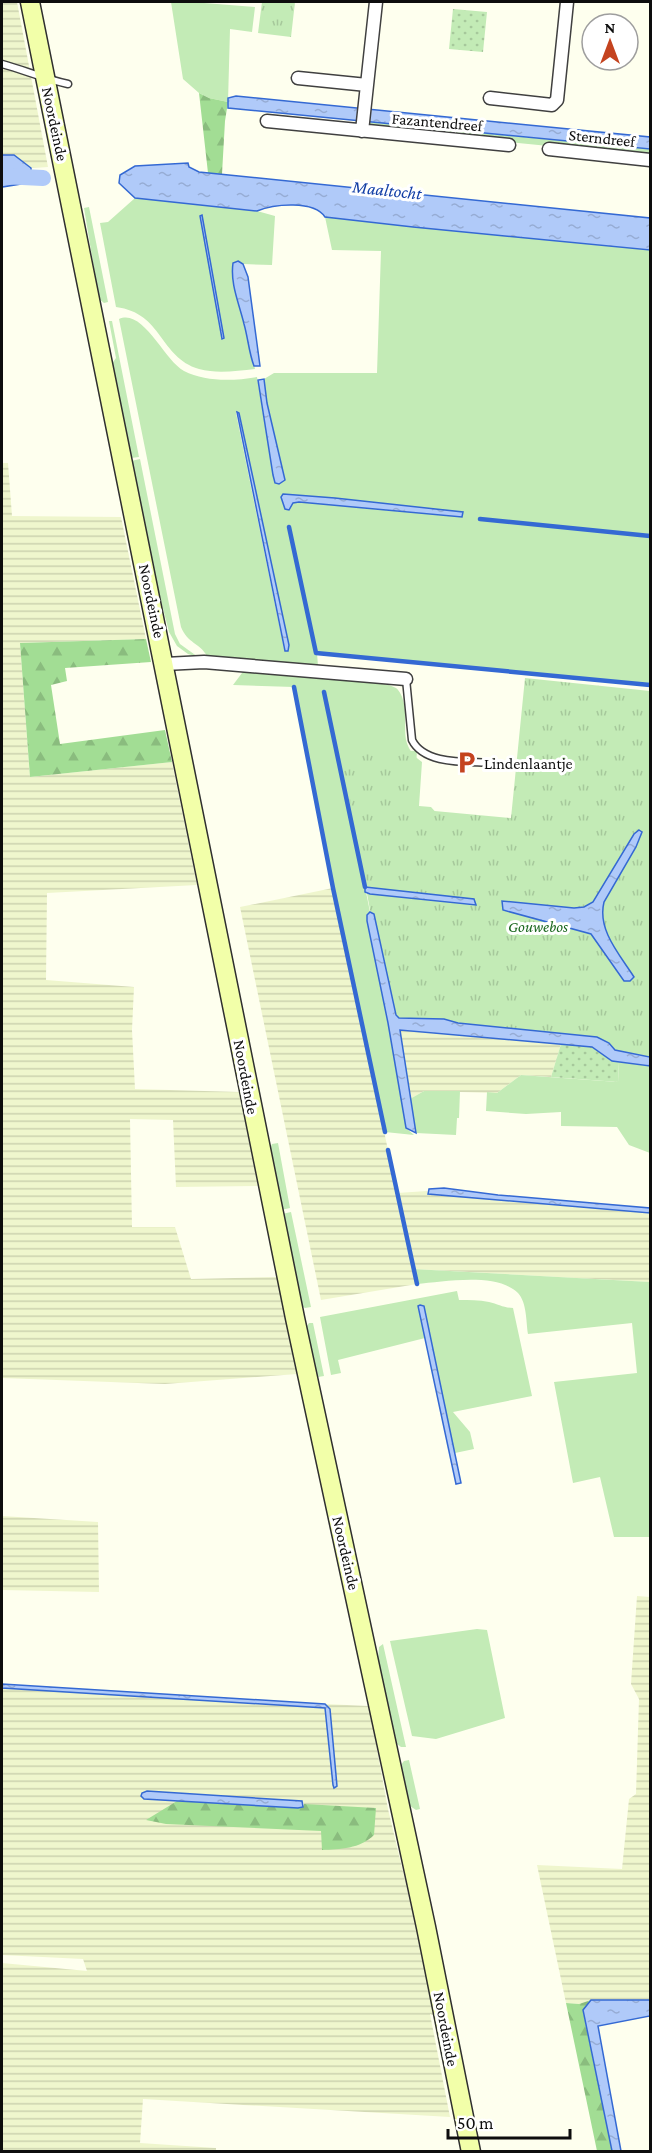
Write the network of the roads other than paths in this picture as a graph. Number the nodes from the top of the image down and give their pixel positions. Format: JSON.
{"nodes":[{"id":1,"x":30,"y":2,"type":"edge"},
{"id":2,"x":376,"y":2,"type":"edge"},
{"id":3,"x":567,"y":2,"type":"edge"},
{"id":4,"x":2,"y":64,"type":"edge"},
{"id":5,"x":298,"y":78,"type":"dead end"},
{"id":6,"x":45,"y":80,"type":"junction"},
{"id":7,"x":68,"y":84,"type":"dead end"},
{"id":8,"x":367,"y":85,"type":"junction"},
{"id":9,"x":490,"y":98,"type":"dead end"},
{"id":10,"x":267,"y":121,"type":"dead end"},
{"id":11,"x":362,"y":127,"type":"junction"},
{"id":12,"x":509,"y":145,"type":"dead end"},
{"id":13,"x":549,"y":149,"type":"dead end"},
{"id":14,"x":651,"y":160,"type":"edge"},
{"id":15,"x":165,"y":664,"type":"junction"},
{"id":16,"x":406,"y":679,"type":"joint"},
{"id":17,"x":493,"y":763,"type":"dead end"},
{"id":18,"x":471,"y":2151,"type":"edge"}],
"edges":[{"from":1,"to":6,"type":"main road","name":"Noordeinde"},
{"from":2,"to":8,"type":"street"},
{"from":3,"to":9,"type":"street"},
{"from":4,"to":6,"type":"lane"},
{"from":5,"to":8,"type":"street"},
{"from":6,"to":7,"type":"lane"},
{"from":6,"to":15,"type":"main road","name":"Noordeinde"},
{"from":8,"to":11,"type":"street"},
{"from":10,"to":11,"type":"street","name":"Fazantendreef"},
{"from":11,"to":12,"type":"street","name":"Fazantendreef"},
{"from":13,"to":14,"type":"street","name":"Sterndreef"},
{"from":15,"to":16,"type":"street"},
{"from":15,"to":18,"type":"main road","name":"Noordeinde"},
{"from":16,"to":17,"type":"lane"}]}
